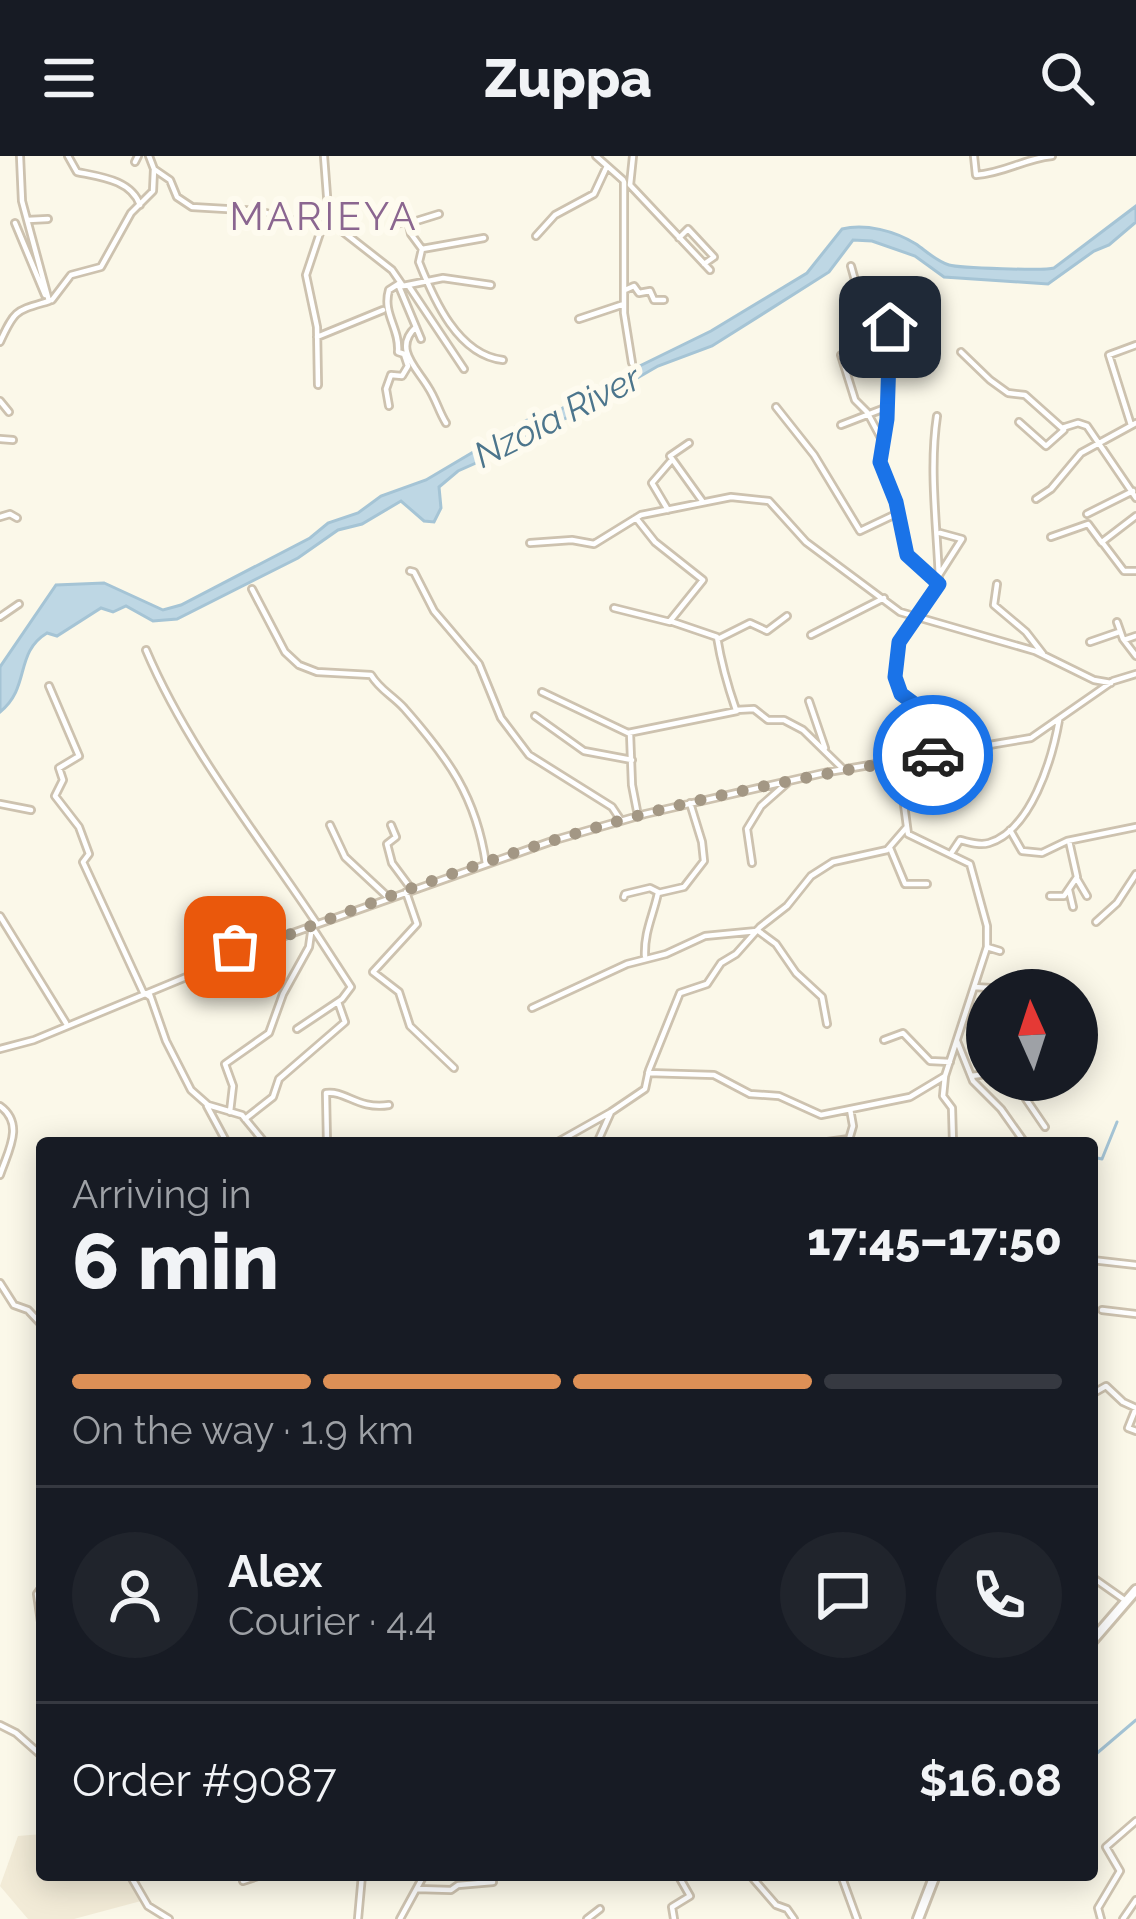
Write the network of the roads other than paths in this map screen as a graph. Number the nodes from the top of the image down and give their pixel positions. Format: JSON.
{"nodes":[{"id":1,"x":20,"y":156,"type":"edge"},
{"id":2,"x":68,"y":156,"type":"edge"},
{"id":3,"x":149,"y":156,"type":"edge"},
{"id":4,"x":324,"y":156,"type":"edge"},
{"id":5,"x":596,"y":156,"type":"edge"},
{"id":6,"x":632,"y":156,"type":"edge"},
{"id":7,"x":974,"y":156,"type":"edge"},
{"id":8,"x":1052,"y":156,"type":"edge"},
{"id":9,"x":607,"y":167,"type":"junction"},
{"id":10,"x":154,"y":169,"type":"junction"},
{"id":11,"x":627,"y":183,"type":"junction"},
{"id":12,"x":140,"y":205,"type":"junction"},
{"id":13,"x":439,"y":214,"type":"dead end"},
{"id":14,"x":48,"y":219,"type":"dead end"},
{"id":15,"x":28,"y":220,"type":"junction"},
{"id":16,"x":14,"y":223,"type":"dead end"},
{"id":17,"x":410,"y":223,"type":"junction"},
{"id":18,"x":324,"y":224,"type":"junction"},
{"id":19,"x":394,"y":225,"type":"dead end"},
{"id":20,"x":536,"y":236,"type":"dead end"},
{"id":21,"x":484,"y":238,"type":"dead end"},
{"id":22,"x":679,"y":238,"type":"junction"},
{"id":23,"x":422,"y":249,"type":"junction"},
{"id":24,"x":851,"y":266,"type":"dead end"},
{"id":25,"x":425,"y":281,"type":"junction"},
{"id":26,"x":402,"y":284,"type":"junction"},
{"id":27,"x":490,"y":285,"type":"dead end"},
{"id":28,"x":625,"y":290,"type":"junction"},
{"id":29,"x":664,"y":300,"type":"dead end"},
{"id":30,"x":48,"y":302,"type":"junction"},
{"id":31,"x":896,"y":303,"type":"dead end"},
{"id":32,"x":624,"y":304,"type":"junction"},
{"id":33,"x":386,"y":310,"type":"junction"},
{"id":34,"x":579,"y":319,"type":"dead end"},
{"id":35,"x":416,"y":327,"type":"junction"},
{"id":36,"x":317,"y":337,"type":"junction"},
{"id":37,"x":421,"y":339,"type":"dead end"},
{"id":38,"x":0,"y":342,"type":"edge"},
{"id":39,"x":1136,"y":345,"type":"edge"},
{"id":40,"x":962,"y":352,"type":"dead end"},
{"id":41,"x":841,"y":355,"type":"dead end"},
{"id":42,"x":503,"y":360,"type":"dead end"},
{"id":43,"x":886,"y":360,"type":"junction"},
{"id":44,"x":632,"y":363,"type":"dead end"},
{"id":45,"x":464,"y":369,"type":"dead end"},
{"id":46,"x":318,"y":385,"type":"dead end"},
{"id":47,"x":0,"y":401,"type":"edge"},
{"id":48,"x":389,"y":406,"type":"dead end"},
{"id":49,"x":776,"y":407,"type":"dead end"},
{"id":50,"x":887,"y":407,"type":"junction"},
{"id":51,"x":9,"y":412,"type":"dead end"},
{"id":52,"x":867,"y":412,"type":"junction"},
{"id":53,"x":937,"y":416,"type":"dead end"},
{"id":54,"x":1019,"y":422,"type":"dead end"},
{"id":55,"x":446,"y":423,"type":"dead end"},
{"id":56,"x":841,"y":424,"type":"dead end"},
{"id":57,"x":1134,"y":424,"type":"edge"},
{"id":58,"x":1065,"y":428,"type":"junction"},
{"id":59,"x":0,"y":439,"type":"edge"},
{"id":60,"x":13,"y":440,"type":"dead end"},
{"id":61,"x":1098,"y":442,"type":"junction"},
{"id":62,"x":689,"y":443,"type":"dead end"},
{"id":63,"x":882,"y":443,"type":"junction"},
{"id":64,"x":673,"y":461,"type":"junction"},
{"id":65,"x":1136,"y":474,"type":"edge"},
{"id":66,"x":1126,"y":479,"type":"junction"},
{"id":67,"x":1134,"y":494,"type":"edge"},
{"id":68,"x":1036,"y":499,"type":"dead end"},
{"id":69,"x":703,"y":502,"type":"junction"},
{"id":70,"x":668,"y":510,"type":"junction"},
{"id":71,"x":898,"y":513,"type":"junction"},
{"id":72,"x":1087,"y":514,"type":"dead end"},
{"id":73,"x":1136,"y":516,"type":"edge"},
{"id":74,"x":0,"y":518,"type":"edge"},
{"id":75,"x":17,"y":518,"type":"dead end"},
{"id":76,"x":636,"y":518,"type":"junction"},
{"id":77,"x":940,"y":533,"type":"dead end"},
{"id":78,"x":1051,"y":538,"type":"dead end"},
{"id":79,"x":530,"y":543,"type":"dead end"},
{"id":80,"x":1102,"y":543,"type":"junction"},
{"id":81,"x":1135,"y":570,"type":"edge"},
{"id":82,"x":410,"y":571,"type":"dead end"},
{"id":83,"x":939,"y":578,"type":"junction"},
{"id":84,"x":997,"y":584,"type":"dead end"},
{"id":85,"x":252,"y":590,"type":"dead end"},
{"id":86,"x":884,"y":598,"type":"junction"},
{"id":87,"x":20,"y":604,"type":"dead end"},
{"id":88,"x":614,"y":608,"type":"dead end"},
{"id":89,"x":787,"y":616,"type":"dead end"},
{"id":90,"x":0,"y":617,"type":"edge"},
{"id":91,"x":916,"y":619,"type":"junction"},
{"id":92,"x":670,"y":622,"type":"junction"},
{"id":93,"x":1117,"y":622,"type":"dead end"},
{"id":94,"x":1120,"y":631,"type":"junction"},
{"id":95,"x":811,"y":635,"type":"dead end"},
{"id":96,"x":1136,"y":636,"type":"edge"},
{"id":97,"x":718,"y":639,"type":"junction"},
{"id":98,"x":1124,"y":640,"type":"junction"},
{"id":99,"x":1090,"y":642,"type":"dead end"},
{"id":100,"x":146,"y":650,"type":"dead end"},
{"id":101,"x":1043,"y":654,"type":"junction"},
{"id":102,"x":1136,"y":656,"type":"edge"},
{"id":103,"x":1136,"y":674,"type":"edge"},
{"id":104,"x":1111,"y":682,"type":"junction"},
{"id":105,"x":49,"y":686,"type":"dead end"},
{"id":106,"x":542,"y":692,"type":"dead end"},
{"id":107,"x":808,"y":701,"type":"dead end"},
{"id":108,"x":737,"y":711,"type":"junction"},
{"id":109,"x":536,"y":716,"type":"dead end"},
{"id":110,"x":1059,"y":720,"type":"junction"},
{"id":111,"x":630,"y":734,"type":"junction"},
{"id":112,"x":983,"y":747,"type":"junction"},
{"id":113,"x":827,"y":753,"type":"junction"},
{"id":114,"x":943,"y":753,"type":"junction"},
{"id":115,"x":632,"y":760,"type":"junction"},
{"id":116,"x":898,"y":760,"type":"junction"},
{"id":117,"x":988,"y":760,"type":"dead end"},
{"id":118,"x":843,"y":769,"type":"junction"},
{"id":119,"x":947,"y":781,"type":"dead end"},
{"id":120,"x":787,"y":782,"type":"junction"},
{"id":121,"x":944,"y":798,"type":"dead end"},
{"id":122,"x":690,"y":803,"type":"junction"},
{"id":123,"x":0,"y":804,"type":"edge"},
{"id":124,"x":31,"y":810,"type":"dead end"},
{"id":125,"x":638,"y":816,"type":"junction"},
{"id":126,"x":620,"y":820,"type":"junction"},
{"id":127,"x":330,"y":825,"type":"dead end"},
{"id":128,"x":392,"y":825,"type":"dead end"},
{"id":129,"x":1136,"y":827,"type":"edge"},
{"id":130,"x":906,"y":828,"type":"junction"},
{"id":131,"x":1010,"y":830,"type":"junction"},
{"id":132,"x":1069,"y":841,"type":"junction"},
{"id":133,"x":890,"y":848,"type":"junction"},
{"id":134,"x":952,"y":854,"type":"junction"},
{"id":135,"x":752,"y":862,"type":"dead end"},
{"id":136,"x":486,"y":863,"type":"junction"},
{"id":137,"x":1136,"y":874,"type":"edge"},
{"id":138,"x":1077,"y":879,"type":"junction"},
{"id":139,"x":926,"y":884,"type":"dead end"},
{"id":140,"x":409,"y":891,"type":"junction"},
{"id":141,"x":658,"y":892,"type":"junction"},
{"id":142,"x":1067,"y":893,"type":"junction"},
{"id":143,"x":1050,"y":896,"type":"dead end"},
{"id":144,"x":1085,"y":897,"type":"dead end"},
{"id":145,"x":388,"y":898,"type":"junction"},
{"id":146,"x":624,"y":898,"type":"dead end"},
{"id":147,"x":1057,"y":903,"type":"dead end"},
{"id":148,"x":1073,"y":907,"type":"dead end"},
{"id":149,"x":215,"y":911,"type":"dead end"},
{"id":150,"x":0,"y":916,"type":"edge"},
{"id":151,"x":1096,"y":922,"type":"dead end"},
{"id":152,"x":314,"y":926,"type":"junction"},
{"id":153,"x":757,"y":931,"type":"junction"},
{"id":154,"x":987,"y":947,"type":"junction"},
{"id":155,"x":1000,"y":951,"type":"dead end"},
{"id":156,"x":238,"y":955,"type":"junction"},
{"id":157,"x":645,"y":959,"type":"junction"},
{"id":158,"x":980,"y":969,"type":"edge"},
{"id":159,"x":148,"y":993,"type":"junction"},
{"id":160,"x":338,"y":1002,"type":"junction"},
{"id":161,"x":532,"y":1008,"type":"dead end"},
{"id":162,"x":966,"y":1012,"type":"edge"},
{"id":163,"x":827,"y":1024,"type":"dead end"},
{"id":164,"x":68,"y":1025,"type":"junction"},
{"id":165,"x":297,"y":1029,"type":"dead end"},
{"id":166,"x":884,"y":1040,"type":"dead end"},
{"id":167,"x":957,"y":1041,"type":"junction"},
{"id":168,"x":0,"y":1049,"type":"edge"},
{"id":169,"x":950,"y":1062,"type":"junction"},
{"id":170,"x":966,"y":1064,"type":"edge"},
{"id":171,"x":454,"y":1068,"type":"dead end"},
{"id":172,"x":647,"y":1073,"type":"junction"},
{"id":173,"x":945,"y":1076,"type":"junction"},
{"id":174,"x":994,"y":1101,"type":"edge"},
{"id":175,"x":1027,"y":1101,"type":"edge"},
{"id":176,"x":206,"y":1103,"type":"junction"},
{"id":177,"x":0,"y":1106,"type":"edge"},
{"id":178,"x":389,"y":1106,"type":"dead end"},
{"id":179,"x":850,"y":1109,"type":"junction"},
{"id":180,"x":230,"y":1112,"type":"junction"},
{"id":181,"x":611,"y":1112,"type":"junction"},
{"id":182,"x":245,"y":1119,"type":"junction"},
{"id":183,"x":1045,"y":1127,"type":"dead end"},
{"id":184,"x":224,"y":1137,"type":"edge"},
{"id":185,"x":260,"y":1137,"type":"edge"},
{"id":186,"x":327,"y":1137,"type":"edge"},
{"id":187,"x":567,"y":1137,"type":"edge"},
{"id":188,"x":600,"y":1137,"type":"edge"},
{"id":189,"x":849,"y":1137,"type":"edge"},
{"id":190,"x":952,"y":1137,"type":"edge"},
{"id":191,"x":1020,"y":1137,"type":"edge"},
{"id":192,"x":0,"y":1175,"type":"edge"},
{"id":193,"x":1098,"y":1261,"type":"edge"},
{"id":194,"x":1136,"y":1265,"type":"edge"},
{"id":195,"x":0,"y":1283,"type":"edge"},
{"id":196,"x":1102,"y":1310,"type":"dead end"},
{"id":197,"x":1136,"y":1313,"type":"edge"},
{"id":198,"x":36,"y":1318,"type":"edge"},
{"id":199,"x":1098,"y":1390,"type":"edge"},
{"id":200,"x":1136,"y":1408,"type":"edge"},
{"id":201,"x":1136,"y":1431,"type":"edge"},
{"id":202,"x":1098,"y":1579,"type":"edge"},
{"id":203,"x":1133,"y":1596,"type":"edge"},
{"id":204,"x":1098,"y":1634,"type":"edge"},
{"id":205,"x":0,"y":1725,"type":"edge"},
{"id":206,"x":34,"y":1749,"type":"edge"},
{"id":207,"x":1136,"y":1821,"type":"edge"},
{"id":208,"x":133,"y":1881,"type":"edge"},
{"id":209,"x":361,"y":1881,"type":"edge"},
{"id":210,"x":421,"y":1881,"type":"edge"},
{"id":211,"x":681,"y":1881,"type":"edge"},
{"id":212,"x":755,"y":1881,"type":"edge"},
{"id":213,"x":843,"y":1881,"type":"edge"},
{"id":214,"x":933,"y":1881,"type":"edge"},
{"id":215,"x":493,"y":1882,"type":"dead end"},
{"id":216,"x":416,"y":1889,"type":"junction"},
{"id":217,"x":1136,"y":1900,"type":"edge"},
{"id":218,"x":599,"y":1909,"type":"dead end"},
{"id":219,"x":169,"y":1919,"type":"edge"},
{"id":220,"x":358,"y":1919,"type":"edge"},
{"id":221,"x":400,"y":1919,"type":"edge"},
{"id":222,"x":587,"y":1919,"type":"edge"},
{"id":223,"x":674,"y":1919,"type":"edge"},
{"id":224,"x":794,"y":1919,"type":"edge"},
{"id":225,"x":857,"y":1919,"type":"edge"},
{"id":226,"x":917,"y":1919,"type":"edge"},
{"id":227,"x":1101,"y":1919,"type":"edge"},
{"id":228,"x":1123,"y":1919,"type":"edge"}],
"edges":[{"from":1,"to":15,"type":"street"},
{"from":2,"to":12,"type":"street"},
{"from":3,"to":10,"type":"street"},
{"from":4,"to":18,"type":"street"},
{"from":5,"to":9,"type":"street"},
{"from":6,"to":11,"type":"street"},
{"from":7,"to":8,"type":"street"},
{"from":9,"to":11,"type":"street"},
{"from":9,"to":20,"type":"street"},
{"from":10,"to":12,"type":"street"},
{"from":10,"to":18,"type":"street"},
{"from":11,"to":22,"type":"street"},
{"from":11,"to":28,"type":"street"},
{"from":12,"to":30,"type":"street"},
{"from":13,"to":17,"type":"street"},
{"from":14,"to":15,"type":"street"},
{"from":15,"to":30,"type":"street"},
{"from":16,"to":30,"type":"street"},
{"from":17,"to":19,"type":"street"},
{"from":17,"to":23,"type":"street"},
{"from":18,"to":26,"type":"street"},
{"from":18,"to":36,"type":"street"},
{"from":21,"to":23,"type":"street"},
{"from":22,"to":22,"type":"street"},
{"from":23,"to":25,"type":"street"},
{"from":24,"to":43,"type":"street"},
{"from":25,"to":26,"type":"street"},
{"from":25,"to":27,"type":"street"},
{"from":25,"to":42,"type":"street"},
{"from":26,"to":33,"type":"street"},
{"from":26,"to":35,"type":"street"},
{"from":26,"to":45,"type":"street"},
{"from":28,"to":29,"type":"street"},
{"from":28,"to":32,"type":"street"},
{"from":30,"to":38,"type":"street"},
{"from":31,"to":43,"type":"street"},
{"from":32,"to":34,"type":"street"},
{"from":32,"to":44,"type":"street"},
{"from":33,"to":36,"type":"street"},
{"from":33,"to":48,"type":"street"},
{"from":35,"to":37,"type":"street"},
{"from":35,"to":55,"type":"street"},
{"from":36,"to":46,"type":"street"},
{"from":39,"to":57,"type":"street"},
{"from":40,"to":58,"type":"street"},
{"from":41,"to":52,"type":"street"},
{"from":43,"to":50,"type":"street"},
{"from":47,"to":51,"type":"street"},
{"from":49,"to":71,"type":"street"},
{"from":50,"to":52,"type":"street"},
{"from":50,"to":63,"type":"street"},
{"from":52,"to":56,"type":"street"},
{"from":52,"to":63,"type":"street"},
{"from":53,"to":83,"type":"street"},
{"from":54,"to":58,"type":"street"},
{"from":57,"to":61,"type":"street"},
{"from":58,"to":61,"type":"street"},
{"from":59,"to":60,"type":"street"},
{"from":61,"to":66,"type":"street"},
{"from":61,"to":68,"type":"street"},
{"from":62,"to":64,"type":"street"},
{"from":63,"to":71,"type":"street"},
{"from":64,"to":69,"type":"street"},
{"from":64,"to":70,"type":"street"},
{"from":65,"to":66,"type":"street"},
{"from":66,"to":67,"type":"street"},
{"from":67,"to":72,"type":"street"},
{"from":69,"to":70,"type":"street"},
{"from":69,"to":86,"type":"street"},
{"from":70,"to":76,"type":"street"},
{"from":71,"to":83,"type":"street"},
{"from":73,"to":80,"type":"street"},
{"from":74,"to":75,"type":"street"},
{"from":76,"to":79,"type":"street"},
{"from":76,"to":92,"type":"street"},
{"from":77,"to":83,"type":"street"},
{"from":78,"to":80,"type":"street"},
{"from":80,"to":81,"type":"street"},
{"from":82,"to":126,"type":"street"},
{"from":83,"to":91,"type":"street"},
{"from":84,"to":101,"type":"street"},
{"from":85,"to":136,"type":"street"},
{"from":86,"to":91,"type":"street"},
{"from":86,"to":95,"type":"street"},
{"from":87,"to":90,"type":"street"},
{"from":88,"to":92,"type":"street"},
{"from":89,"to":97,"type":"street"},
{"from":91,"to":101,"type":"street"},
{"from":91,"to":114,"type":"street"},
{"from":92,"to":97,"type":"street"},
{"from":93,"to":94,"type":"street"},
{"from":94,"to":98,"type":"street"},
{"from":94,"to":99,"type":"street"},
{"from":96,"to":98,"type":"street"},
{"from":97,"to":108,"type":"street"},
{"from":98,"to":102,"type":"street"},
{"from":100,"to":152,"type":"street"},
{"from":101,"to":104,"type":"street"},
{"from":103,"to":104,"type":"street"},
{"from":104,"to":110,"type":"street"},
{"from":105,"to":159,"type":"street"},
{"from":106,"to":111,"type":"street"},
{"from":107,"to":113,"type":"street"},
{"from":108,"to":111,"type":"street"},
{"from":108,"to":113,"type":"street"},
{"from":109,"to":115,"type":"street"},
{"from":110,"to":112,"type":"street"},
{"from":110,"to":131,"type":"street"},
{"from":111,"to":115,"type":"street"},
{"from":112,"to":114,"type":"street"},
{"from":112,"to":117,"type":"street"},
{"from":113,"to":118,"type":"street"},
{"from":114,"to":116,"type":"street"},
{"from":114,"to":119,"type":"street"},
{"from":114,"to":121,"type":"street"},
{"from":115,"to":125,"type":"street"},
{"from":116,"to":118,"type":"street"},
{"from":116,"to":130,"type":"street"},
{"from":118,"to":120,"type":"street"},
{"from":120,"to":122,"type":"street"},
{"from":120,"to":135,"type":"street"},
{"from":122,"to":125,"type":"street"},
{"from":122,"to":141,"type":"street"},
{"from":123,"to":124,"type":"street"},
{"from":125,"to":126,"type":"street"},
{"from":126,"to":136,"type":"street"},
{"from":127,"to":145,"type":"street"},
{"from":128,"to":140,"type":"street"},
{"from":129,"to":132,"type":"street"},
{"from":130,"to":133,"type":"street"},
{"from":130,"to":134,"type":"street"},
{"from":131,"to":132,"type":"street"},
{"from":131,"to":134,"type":"street"},
{"from":132,"to":138,"type":"street"},
{"from":133,"to":139,"type":"street"},
{"from":133,"to":153,"type":"street"},
{"from":134,"to":154,"type":"street"},
{"from":136,"to":140,"type":"street"},
{"from":137,"to":151,"type":"street"},
{"from":138,"to":142,"type":"street"},
{"from":138,"to":144,"type":"street"},
{"from":140,"to":145,"type":"street"},
{"from":140,"to":171,"type":"street"},
{"from":141,"to":146,"type":"street"},
{"from":141,"to":157,"type":"street"},
{"from":142,"to":143,"type":"street"},
{"from":142,"to":147,"type":"street"},
{"from":142,"to":148,"type":"street"},
{"from":145,"to":152,"type":"street"},
{"from":149,"to":156,"type":"street"},
{"from":150,"to":164,"type":"street"},
{"from":152,"to":156,"type":"street"},
{"from":152,"to":160,"type":"street"},
{"from":152,"to":180,"type":"street"},
{"from":153,"to":157,"type":"street"},
{"from":153,"to":163,"type":"street"},
{"from":153,"to":172,"type":"street"},
{"from":154,"to":155,"type":"street"},
{"from":154,"to":158,"type":"street"},
{"from":156,"to":159,"type":"street"},
{"from":157,"to":161,"type":"street"},
{"from":159,"to":164,"type":"street"},
{"from":159,"to":176,"type":"street"},
{"from":160,"to":165,"type":"street"},
{"from":160,"to":182,"type":"street"},
{"from":162,"to":167,"type":"street"},
{"from":164,"to":168,"type":"street"},
{"from":166,"to":169,"type":"street"},
{"from":167,"to":169,"type":"street"},
{"from":167,"to":170,"type":"street"},
{"from":169,"to":173,"type":"street"},
{"from":172,"to":179,"type":"street"},
{"from":172,"to":181,"type":"street"},
{"from":173,"to":179,"type":"street"},
{"from":173,"to":190,"type":"street"},
{"from":174,"to":191,"type":"street"},
{"from":175,"to":183,"type":"street"},
{"from":176,"to":180,"type":"street"},
{"from":176,"to":184,"type":"street"},
{"from":177,"to":192,"type":"street"},
{"from":178,"to":186,"type":"street"},
{"from":179,"to":189,"type":"street"},
{"from":180,"to":182,"type":"street"},
{"from":181,"to":187,"type":"street"},
{"from":181,"to":188,"type":"street"},
{"from":182,"to":185,"type":"street"},
{"from":193,"to":194,"type":"street"},
{"from":195,"to":198,"type":"street"},
{"from":196,"to":197,"type":"street"},
{"from":199,"to":200,"type":"street"},
{"from":200,"to":201,"type":"street"},
{"from":202,"to":203,"type":"street"},
{"from":203,"to":204,"type":"street"},
{"from":205,"to":206,"type":"street"},
{"from":207,"to":227,"type":"street"},
{"from":208,"to":219,"type":"street"},
{"from":209,"to":220,"type":"street"},
{"from":210,"to":216,"type":"street"},
{"from":211,"to":223,"type":"street"},
{"from":212,"to":224,"type":"street"},
{"from":213,"to":225,"type":"street"},
{"from":214,"to":226,"type":"street"},
{"from":215,"to":216,"type":"street"},
{"from":216,"to":221,"type":"street"},
{"from":217,"to":228,"type":"street"},
{"from":218,"to":222,"type":"street"}]}
